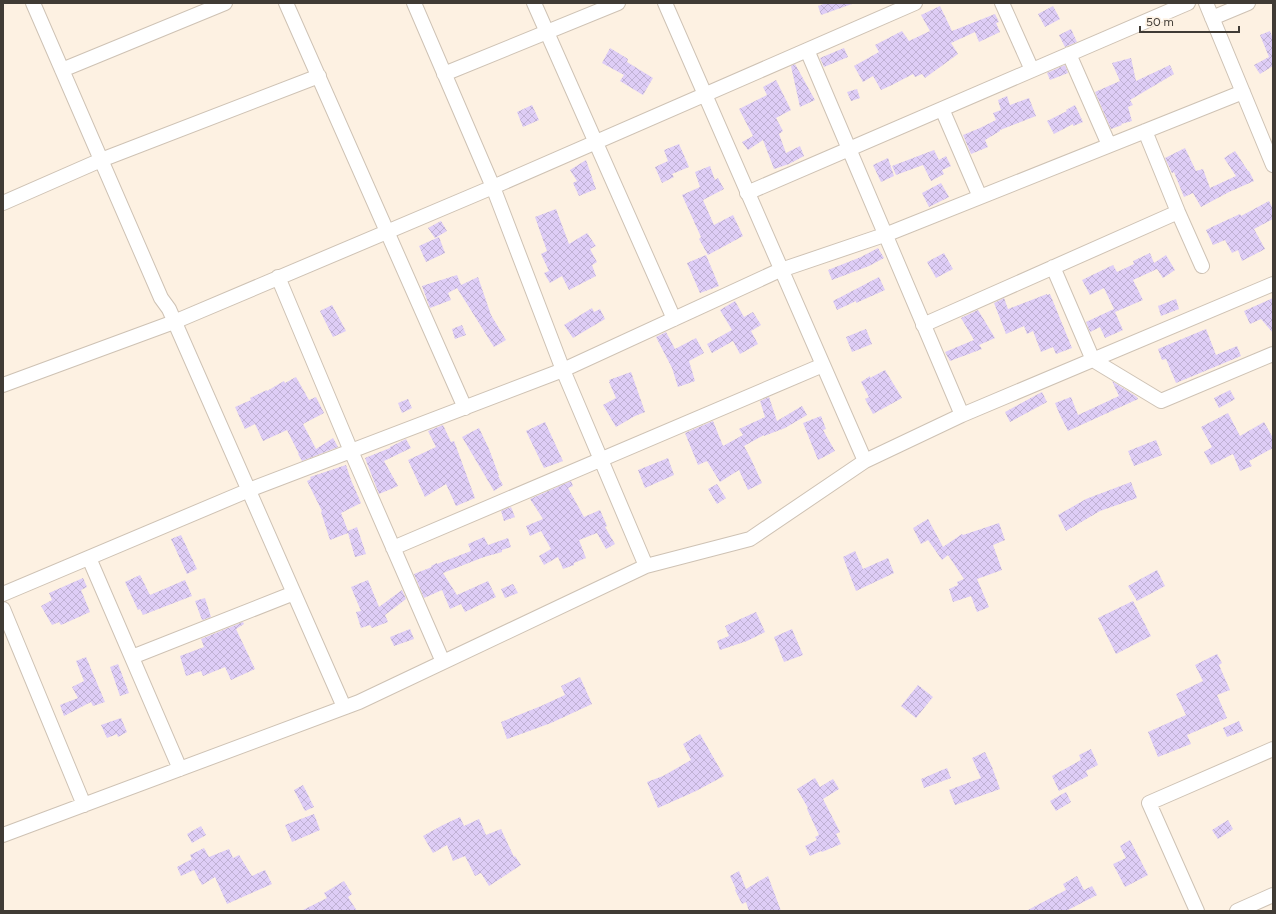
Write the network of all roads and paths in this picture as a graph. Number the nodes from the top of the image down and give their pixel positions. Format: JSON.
{"nodes":[{"id":1,"x":32,"y":3,"type":"edge"},
{"id":2,"x":224,"y":3,"type":"edge"},
{"id":3,"x":286,"y":3,"type":"edge"},
{"id":4,"x":414,"y":3,"type":"edge"},
{"id":5,"x":534,"y":3,"type":"edge"},
{"id":6,"x":618,"y":3,"type":"edge"},
{"id":7,"x":665,"y":3,"type":"edge"},
{"id":8,"x":915,"y":3,"type":"edge"},
{"id":9,"x":1002,"y":3,"type":"edge"},
{"id":10,"x":1188,"y":3,"type":"edge"},
{"id":11,"x":1206,"y":3,"type":"edge"},
{"id":12,"x":1248,"y":3,"type":"edge"},
{"id":13,"x":1212,"y":18,"type":"junction"},
{"id":14,"x":547,"y":32,"type":"junction"},
{"id":15,"x":806,"y":50,"type":"junction"},
{"id":16,"x":1069,"y":54,"type":"junction"},
{"id":17,"x":62,"y":70,"type":"junction"},
{"id":18,"x":1032,"y":70,"type":"junction"},
{"id":19,"x":444,"y":74,"type":"junction"},
{"id":20,"x":319,"y":76,"type":"junction"},
{"id":21,"x":1243,"y":92,"type":"junction"},
{"id":22,"x":704,"y":95,"type":"junction"},
{"id":23,"x":942,"y":109,"type":"junction"},
{"id":24,"x":1146,"y":131,"type":"junction"},
{"id":25,"x":1268,"y":138,"type":"edge"},
{"id":26,"x":596,"y":142,"type":"junction"},
{"id":27,"x":1109,"y":146,"type":"junction"},
{"id":28,"x":849,"y":149,"type":"junction"},
{"id":29,"x":101,"y":160,"type":"junction"},
{"id":30,"x":1273,"y":165,"type":"edge"},
{"id":31,"x":493,"y":187,"type":"junction"},
{"id":32,"x":747,"y":193,"type":"junction"},
{"id":33,"x":980,"y":197,"type":"junction"},
{"id":34,"x":4,"y":201,"type":"edge"},
{"id":35,"x":1178,"y":212,"type":"junction"},
{"id":36,"x":387,"y":231,"type":"junction"},
{"id":37,"x":885,"y":234,"type":"junction"},
{"id":38,"x":1202,"y":266,"type":"dead end"},
{"id":39,"x":1053,"y":267,"type":"junction"},
{"id":40,"x":782,"y":270,"type":"junction"},
{"id":41,"x":278,"y":277,"type":"junction"},
{"id":42,"x":1273,"y":284,"type":"edge"},
{"id":43,"x":674,"y":319,"type":"junction"},
{"id":44,"x":174,"y":322,"type":"junction"},
{"id":45,"x":923,"y":324,"type":"junction"},
{"id":46,"x":1273,"y":354,"type":"edge"},
{"id":47,"x":1093,"y":360,"type":"junction"},
{"id":48,"x":823,"y":365,"type":"junction"},
{"id":49,"x":563,"y":370,"type":"junction"},
{"id":50,"x":3,"y":385,"type":"edge"},
{"id":51,"x":465,"y":408,"type":"junction"},
{"id":52,"x":962,"y":415,"type":"junction"},
{"id":53,"x":351,"y":451,"type":"junction"},
{"id":54,"x":600,"y":459,"type":"junction"},
{"id":55,"x":865,"y":461,"type":"junction"},
{"id":56,"x":248,"y":491,"type":"junction"},
{"id":57,"x":393,"y":548,"type":"junction"},
{"id":58,"x":89,"y":558,"type":"junction"},
{"id":59,"x":646,"y":566,"type":"junction"},
{"id":60,"x":294,"y":593,"type":"junction"},
{"id":61,"x":3,"y":594,"type":"edge"},
{"id":62,"x":3,"y":609,"type":"edge"},
{"id":63,"x":132,"y":657,"type":"junction"},
{"id":64,"x":443,"y":662,"type":"junction"},
{"id":65,"x":344,"y":707,"type":"junction"},
{"id":66,"x":1273,"y":749,"type":"edge"},
{"id":67,"x":180,"y":769,"type":"junction"},
{"id":68,"x":84,"y":805,"type":"junction"},
{"id":69,"x":3,"y":835,"type":"edge"},
{"id":70,"x":1273,"y":895,"type":"edge"},
{"id":71,"x":1197,"y":911,"type":"edge"},
{"id":72,"x":1237,"y":911,"type":"edge"}],
"edges":[{"from":1,"to":17,"type":"street"},
{"from":2,"to":17,"type":"street"},
{"from":3,"to":20,"type":"street"},
{"from":4,"to":19,"type":"street"},
{"from":5,"to":14,"type":"street"},
{"from":6,"to":14,"type":"street"},
{"from":7,"to":22,"type":"street"},
{"from":8,"to":15,"type":"street"},
{"from":9,"to":18,"type":"street"},
{"from":10,"to":16,"type":"street"},
{"from":11,"to":13,"type":"street"},
{"from":12,"to":13,"type":"street"},
{"from":13,"to":21,"type":"street"},
{"from":14,"to":19,"type":"street"},
{"from":14,"to":26,"type":"street"},
{"from":15,"to":22,"type":"street"},
{"from":15,"to":28,"type":"street"},
{"from":16,"to":18,"type":"street"},
{"from":16,"to":27,"type":"street"},
{"from":17,"to":29,"type":"street"},
{"from":18,"to":23,"type":"street"},
{"from":19,"to":31,"type":"street"},
{"from":20,"to":29,"type":"street"},
{"from":20,"to":36,"type":"street"},
{"from":21,"to":24,"type":"street"},
{"from":21,"to":25,"type":"street"},
{"from":22,"to":26,"type":"street"},
{"from":22,"to":32,"type":"street"},
{"from":23,"to":28,"type":"street"},
{"from":23,"to":33,"type":"street"},
{"from":24,"to":27,"type":"street"},
{"from":24,"to":35,"type":"street"},
{"from":25,"to":30,"type":"street"},
{"from":26,"to":31,"type":"street"},
{"from":26,"to":43,"type":"street"},
{"from":27,"to":33,"type":"street"},
{"from":28,"to":32,"type":"street"},
{"from":28,"to":37,"type":"street"},
{"from":29,"to":34,"type":"street"},
{"from":29,"to":44,"type":"street"},
{"from":31,"to":36,"type":"street"},
{"from":31,"to":49,"type":"street"},
{"from":32,"to":40,"type":"street"},
{"from":33,"to":37,"type":"street"},
{"from":35,"to":38,"type":"street"},
{"from":35,"to":39,"type":"street"},
{"from":36,"to":41,"type":"street"},
{"from":36,"to":51,"type":"street"},
{"from":37,"to":40,"type":"street"},
{"from":37,"to":45,"type":"street"},
{"from":39,"to":45,"type":"street"},
{"from":39,"to":47,"type":"street"},
{"from":40,"to":43,"type":"street"},
{"from":40,"to":48,"type":"street"},
{"from":41,"to":44,"type":"street"},
{"from":41,"to":53,"type":"street"},
{"from":42,"to":47,"type":"street"},
{"from":43,"to":49,"type":"street"},
{"from":44,"to":50,"type":"street"},
{"from":44,"to":56,"type":"street"},
{"from":45,"to":52,"type":"street"},
{"from":46,"to":47,"type":"street"},
{"from":47,"to":52,"type":"street"},
{"from":48,"to":54,"type":"street"},
{"from":48,"to":55,"type":"street"},
{"from":49,"to":51,"type":"street"},
{"from":49,"to":54,"type":"street"},
{"from":51,"to":53,"type":"street"},
{"from":52,"to":55,"type":"street"},
{"from":53,"to":56,"type":"street"},
{"from":53,"to":57,"type":"street"},
{"from":54,"to":57,"type":"street"},
{"from":54,"to":59,"type":"street"},
{"from":55,"to":59,"type":"street"},
{"from":56,"to":58,"type":"street"},
{"from":56,"to":60,"type":"street"},
{"from":57,"to":64,"type":"street"},
{"from":58,"to":61,"type":"street"},
{"from":58,"to":63,"type":"street"},
{"from":59,"to":64,"type":"street"},
{"from":60,"to":63,"type":"street"},
{"from":60,"to":65,"type":"street"},
{"from":62,"to":68,"type":"street"},
{"from":63,"to":67,"type":"street"},
{"from":64,"to":65,"type":"street"},
{"from":65,"to":67,"type":"street"},
{"from":66,"to":71,"type":"street"},
{"from":67,"to":68,"type":"street"},
{"from":68,"to":69,"type":"street"},
{"from":70,"to":72,"type":"street"}]}
